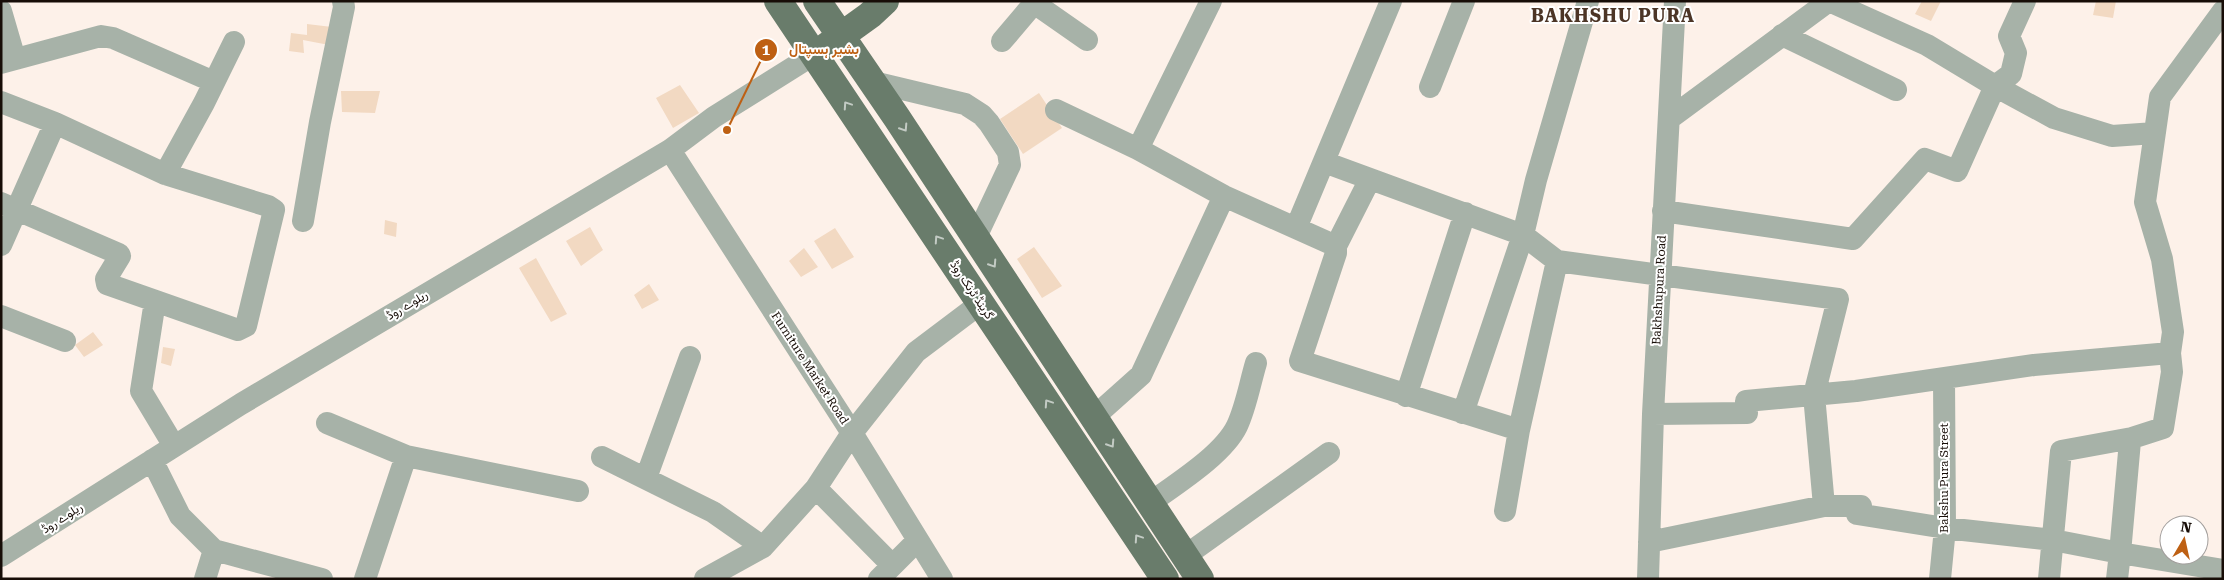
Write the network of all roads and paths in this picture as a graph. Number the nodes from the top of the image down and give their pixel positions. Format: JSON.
{"nodes":[{"id":1,"x":343,"y":1,"type":"edge"},
{"id":2,"x":778,"y":1,"type":"edge"},
{"id":3,"x":817,"y":1,"type":"edge"},
{"id":4,"x":1211,"y":1,"type":"edge"},
{"id":5,"x":1391,"y":1,"type":"edge"},
{"id":6,"x":1464,"y":1,"type":"edge"},
{"id":7,"x":1588,"y":1,"type":"edge"},
{"id":8,"x":1675,"y":1,"type":"edge"},
{"id":9,"x":1829,"y":1,"type":"edge"},
{"id":10,"x":2025,"y":1,"type":"edge"},
{"id":11,"x":1035,"y":2,"type":"edge"},
{"id":12,"x":872,"y":6,"type":"edge"},
{"id":13,"x":1,"y":11,"type":"edge"},
{"id":14,"x":2223,"y":11,"type":"edge"},
{"id":15,"x":1782,"y":35,"type":"junction"},
{"id":16,"x":842,"y":37,"type":"junction"},
{"id":17,"x":1086,"y":40,"type":"dead end"},
{"id":18,"x":1002,"y":41,"type":"dead end"},
{"id":19,"x":234,"y":42,"type":"dead end"},
{"id":20,"x":813,"y":55,"type":"junction"},
{"id":21,"x":8,"y":61,"type":"edge"},
{"id":22,"x":214,"y":82,"type":"junction"},
{"id":23,"x":872,"y":82,"type":"junction"},
{"id":24,"x":1996,"y":86,"type":"junction"},
{"id":25,"x":1430,"y":87,"type":"dead end"},
{"id":26,"x":1896,"y":90,"type":"dead end"},
{"id":27,"x":1,"y":102,"type":"edge"},
{"id":28,"x":1056,"y":110,"type":"dead end"},
{"id":29,"x":1669,"y":119,"type":"junction"},
{"id":30,"x":55,"y":123,"type":"junction"},
{"id":31,"x":2155,"y":134,"type":"junction"},
{"id":32,"x":1138,"y":149,"type":"junction"},
{"id":33,"x":670,"y":150,"type":"junction"},
{"id":34,"x":1324,"y":162,"type":"junction"},
{"id":35,"x":165,"y":174,"type":"junction"},
{"id":36,"x":1370,"y":179,"type":"junction"},
{"id":37,"x":1224,"y":196,"type":"junction"},
{"id":38,"x":9,"y":206,"type":"edge"},
{"id":39,"x":1663,"y":211,"type":"junction"},
{"id":40,"x":1465,"y":213,"type":"junction"},
{"id":41,"x":303,"y":221,"type":"dead end"},
{"id":42,"x":1296,"y":228,"type":"junction"},
{"id":43,"x":1524,"y":235,"type":"junction"},
{"id":44,"x":976,"y":238,"type":"junction"},
{"id":45,"x":1,"y":245,"type":"edge"},
{"id":46,"x":1336,"y":246,"type":"junction"},
{"id":47,"x":1557,"y":261,"type":"junction"},
{"id":48,"x":1660,"y":273,"type":"junction"},
{"id":49,"x":155,"y":302,"type":"junction"},
{"id":50,"x":981,"y":303,"type":"junction"},
{"id":51,"x":1,"y":316,"type":"edge"},
{"id":52,"x":65,"y":341,"type":"dead end"},
{"id":53,"x":2170,"y":353,"type":"junction"},
{"id":54,"x":690,"y":357,"type":"dead end"},
{"id":55,"x":1256,"y":363,"type":"dead end"},
{"id":56,"x":1944,"y":378,"type":"junction"},
{"id":57,"x":1814,"y":395,"type":"junction"},
{"id":58,"x":1406,"y":396,"type":"junction"},
{"id":59,"x":1464,"y":413,"type":"junction"},
{"id":60,"x":1653,"y":414,"type":"junction"},
{"id":61,"x":1094,"y":417,"type":"junction"},
{"id":62,"x":327,"y":423,"type":"dead end"},
{"id":63,"x":1519,"y":430,"type":"junction"},
{"id":64,"x":852,"y":434,"type":"junction"},
{"id":65,"x":2132,"y":438,"type":"junction"},
{"id":66,"x":174,"y":446,"type":"junction"},
{"id":67,"x":1329,"y":453,"type":"dead end"},
{"id":68,"x":406,"y":456,"type":"junction"},
{"id":69,"x":602,"y":457,"type":"dead end"},
{"id":70,"x":152,"y":460,"type":"junction"},
{"id":71,"x":646,"y":478,"type":"junction"},
{"id":72,"x":816,"y":488,"type":"junction"},
{"id":73,"x":578,"y":491,"type":"dead end"},
{"id":74,"x":1150,"y":503,"type":"junction"},
{"id":75,"x":1824,"y":506,"type":"junction"},
{"id":76,"x":1505,"y":511,"type":"dead end"},
{"id":77,"x":1945,"y":528,"type":"junction"},
{"id":78,"x":918,"y":540,"type":"junction"},
{"id":79,"x":2053,"y":540,"type":"junction"},
{"id":80,"x":1649,"y":542,"type":"junction"},
{"id":81,"x":762,"y":547,"type":"junction"},
{"id":82,"x":214,"y":550,"type":"junction"},
{"id":83,"x":2120,"y":553,"type":"junction"},
{"id":84,"x":1,"y":556,"type":"edge"},
{"id":85,"x":1185,"y":556,"type":"junction"},
{"id":86,"x":2223,"y":570,"type":"edge"},
{"id":87,"x":2182,"y":571,"type":"edge"},
{"id":88,"x":886,"y":572,"type":"edge"},
{"id":89,"x":205,"y":579,"type":"edge"},
{"id":90,"x":322,"y":579,"type":"edge"},
{"id":91,"x":365,"y":579,"type":"edge"},
{"id":92,"x":705,"y":579,"type":"edge"},
{"id":93,"x":942,"y":579,"type":"edge"},
{"id":94,"x":1165,"y":579,"type":"edge"},
{"id":95,"x":1200,"y":579,"type":"edge"},
{"id":96,"x":1648,"y":579,"type":"edge"},
{"id":97,"x":1940,"y":579,"type":"edge"},
{"id":98,"x":2049,"y":579,"type":"edge"},
{"id":99,"x":2117,"y":579,"type":"edge"}],
"edges":[{"from":1,"to":41,"type":"street"},
{"from":2,"to":20,"type":"main road","name":"گرینڈ ٹرنک روڈ"},
{"from":3,"to":16,"type":"main road"},
{"from":4,"to":32,"type":"street"},
{"from":5,"to":34,"type":"street"},
{"from":6,"to":25,"type":"street"},
{"from":7,"to":43,"type":"street"},
{"from":8,"to":29,"type":"street","name":"Bakhshupura Road"},
{"from":9,"to":15,"type":"street"},
{"from":9,"to":24,"type":"street"},
{"from":10,"to":24,"type":"street"},
{"from":11,"to":17,"type":"street"},
{"from":11,"to":18,"type":"street"},
{"from":12,"to":16,"type":"main road"},
{"from":13,"to":21,"type":"street"},
{"from":14,"to":31,"type":"street"},
{"from":15,"to":26,"type":"street"},
{"from":15,"to":29,"type":"street"},
{"from":16,"to":20,"type":"main road"},
{"from":16,"to":23,"type":"main road"},
{"from":19,"to":22,"type":"street"},
{"from":20,"to":33,"type":"street","name":"ریلوے روڈ"},
{"from":50,"to":20,"type":"main road","name":"گرینڈ ٹرنک روڈ","one_way":true},
{"from":21,"to":22,"type":"street"},
{"from":22,"to":35,"type":"street"},
{"from":23,"to":44,"type":"main road","one_way":true},
{"from":23,"to":44,"type":"street"},
{"from":24,"to":31,"type":"street"},
{"from":24,"to":39,"type":"street"},
{"from":27,"to":30,"type":"street"},
{"from":28,"to":32,"type":"street"},
{"from":29,"to":39,"type":"street","name":"Bakhshupura Road"},
{"from":30,"to":35,"type":"street"},
{"from":30,"to":38,"type":"street"},
{"from":31,"to":53,"type":"street"},
{"from":32,"to":37,"type":"street"},
{"from":33,"to":64,"type":"street","name":"Furniture Market Road"},
{"from":33,"to":66,"type":"street","name":"ریلوے روڈ"},
{"from":34,"to":36,"type":"street"},
{"from":34,"to":42,"type":"street"},
{"from":35,"to":49,"type":"street"},
{"from":36,"to":40,"type":"street"},
{"from":36,"to":46,"type":"street"},
{"from":37,"to":42,"type":"street"},
{"from":37,"to":61,"type":"street"},
{"from":38,"to":45,"type":"street"},
{"from":38,"to":49,"type":"street"},
{"from":39,"to":48,"type":"street","name":"Bakhshupura Road"},
{"from":40,"to":43,"type":"street"},
{"from":40,"to":58,"type":"street"},
{"from":42,"to":46,"type":"street"},
{"from":43,"to":47,"type":"street"},
{"from":43,"to":59,"type":"street"},
{"from":44,"to":61,"type":"main road","one_way":true},
{"from":46,"to":58,"type":"street"},
{"from":47,"to":48,"type":"street"},
{"from":47,"to":63,"type":"street"},
{"from":48,"to":57,"type":"street"},
{"from":48,"to":60,"type":"street","name":"Bakhshupura Road"},
{"from":49,"to":66,"type":"street"},
{"from":50,"to":64,"type":"street"},
{"from":94,"to":50,"type":"main road","name":"گرینڈ ٹرنک روڈ","one_way":true},
{"from":51,"to":52,"type":"street"},
{"from":53,"to":56,"type":"street"},
{"from":53,"to":65,"type":"street"},
{"from":54,"to":71,"type":"street"},
{"from":55,"to":74,"type":"street"},
{"from":56,"to":57,"type":"street"},
{"from":56,"to":77,"type":"street","name":"Bakshu Pura Street"},
{"from":57,"to":60,"type":"street"},
{"from":57,"to":75,"type":"street"},
{"from":58,"to":59,"type":"street"},
{"from":59,"to":63,"type":"street"},
{"from":60,"to":80,"type":"street","name":"Bakhshupura Road"},
{"from":61,"to":74,"type":"main road","one_way":true},
{"from":62,"to":68,"type":"street"},
{"from":63,"to":76,"type":"street"},
{"from":64,"to":72,"type":"street","name":"Furniture Market Road"},
{"from":64,"to":78,"type":"street"},
{"from":65,"to":79,"type":"street"},
{"from":65,"to":83,"type":"street"},
{"from":66,"to":70,"type":"street","name":"ریلوے روڈ"},
{"from":67,"to":85,"type":"street"},
{"from":68,"to":73,"type":"street"},
{"from":68,"to":91,"type":"street"},
{"from":69,"to":71,"type":"street"},
{"from":70,"to":82,"type":"street"},
{"from":70,"to":84,"type":"street","name":"ریلوے روڈ"},
{"from":71,"to":81,"type":"street"},
{"from":72,"to":81,"type":"street","name":"Furniture Market Road"},
{"from":72,"to":88,"type":"street"},
{"from":74,"to":85,"type":"main road"},
{"from":75,"to":77,"type":"street"},
{"from":75,"to":80,"type":"street"},
{"from":77,"to":79,"type":"street"},
{"from":77,"to":97,"type":"street","name":"Bakshu Pura Street"},
{"from":78,"to":88,"type":"street"},
{"from":78,"to":93,"type":"street"},
{"from":79,"to":83,"type":"street"},
{"from":79,"to":98,"type":"street"},
{"from":80,"to":96,"type":"street","name":"Bakhshupura Road"},
{"from":81,"to":92,"type":"street","name":"Furniture Market Road"},
{"from":82,"to":89,"type":"street"},
{"from":82,"to":90,"type":"street"},
{"from":83,"to":87,"type":"street"},
{"from":83,"to":99,"type":"street"},
{"from":85,"to":95,"type":"main road"},
{"from":86,"to":87,"type":"street"}]}
